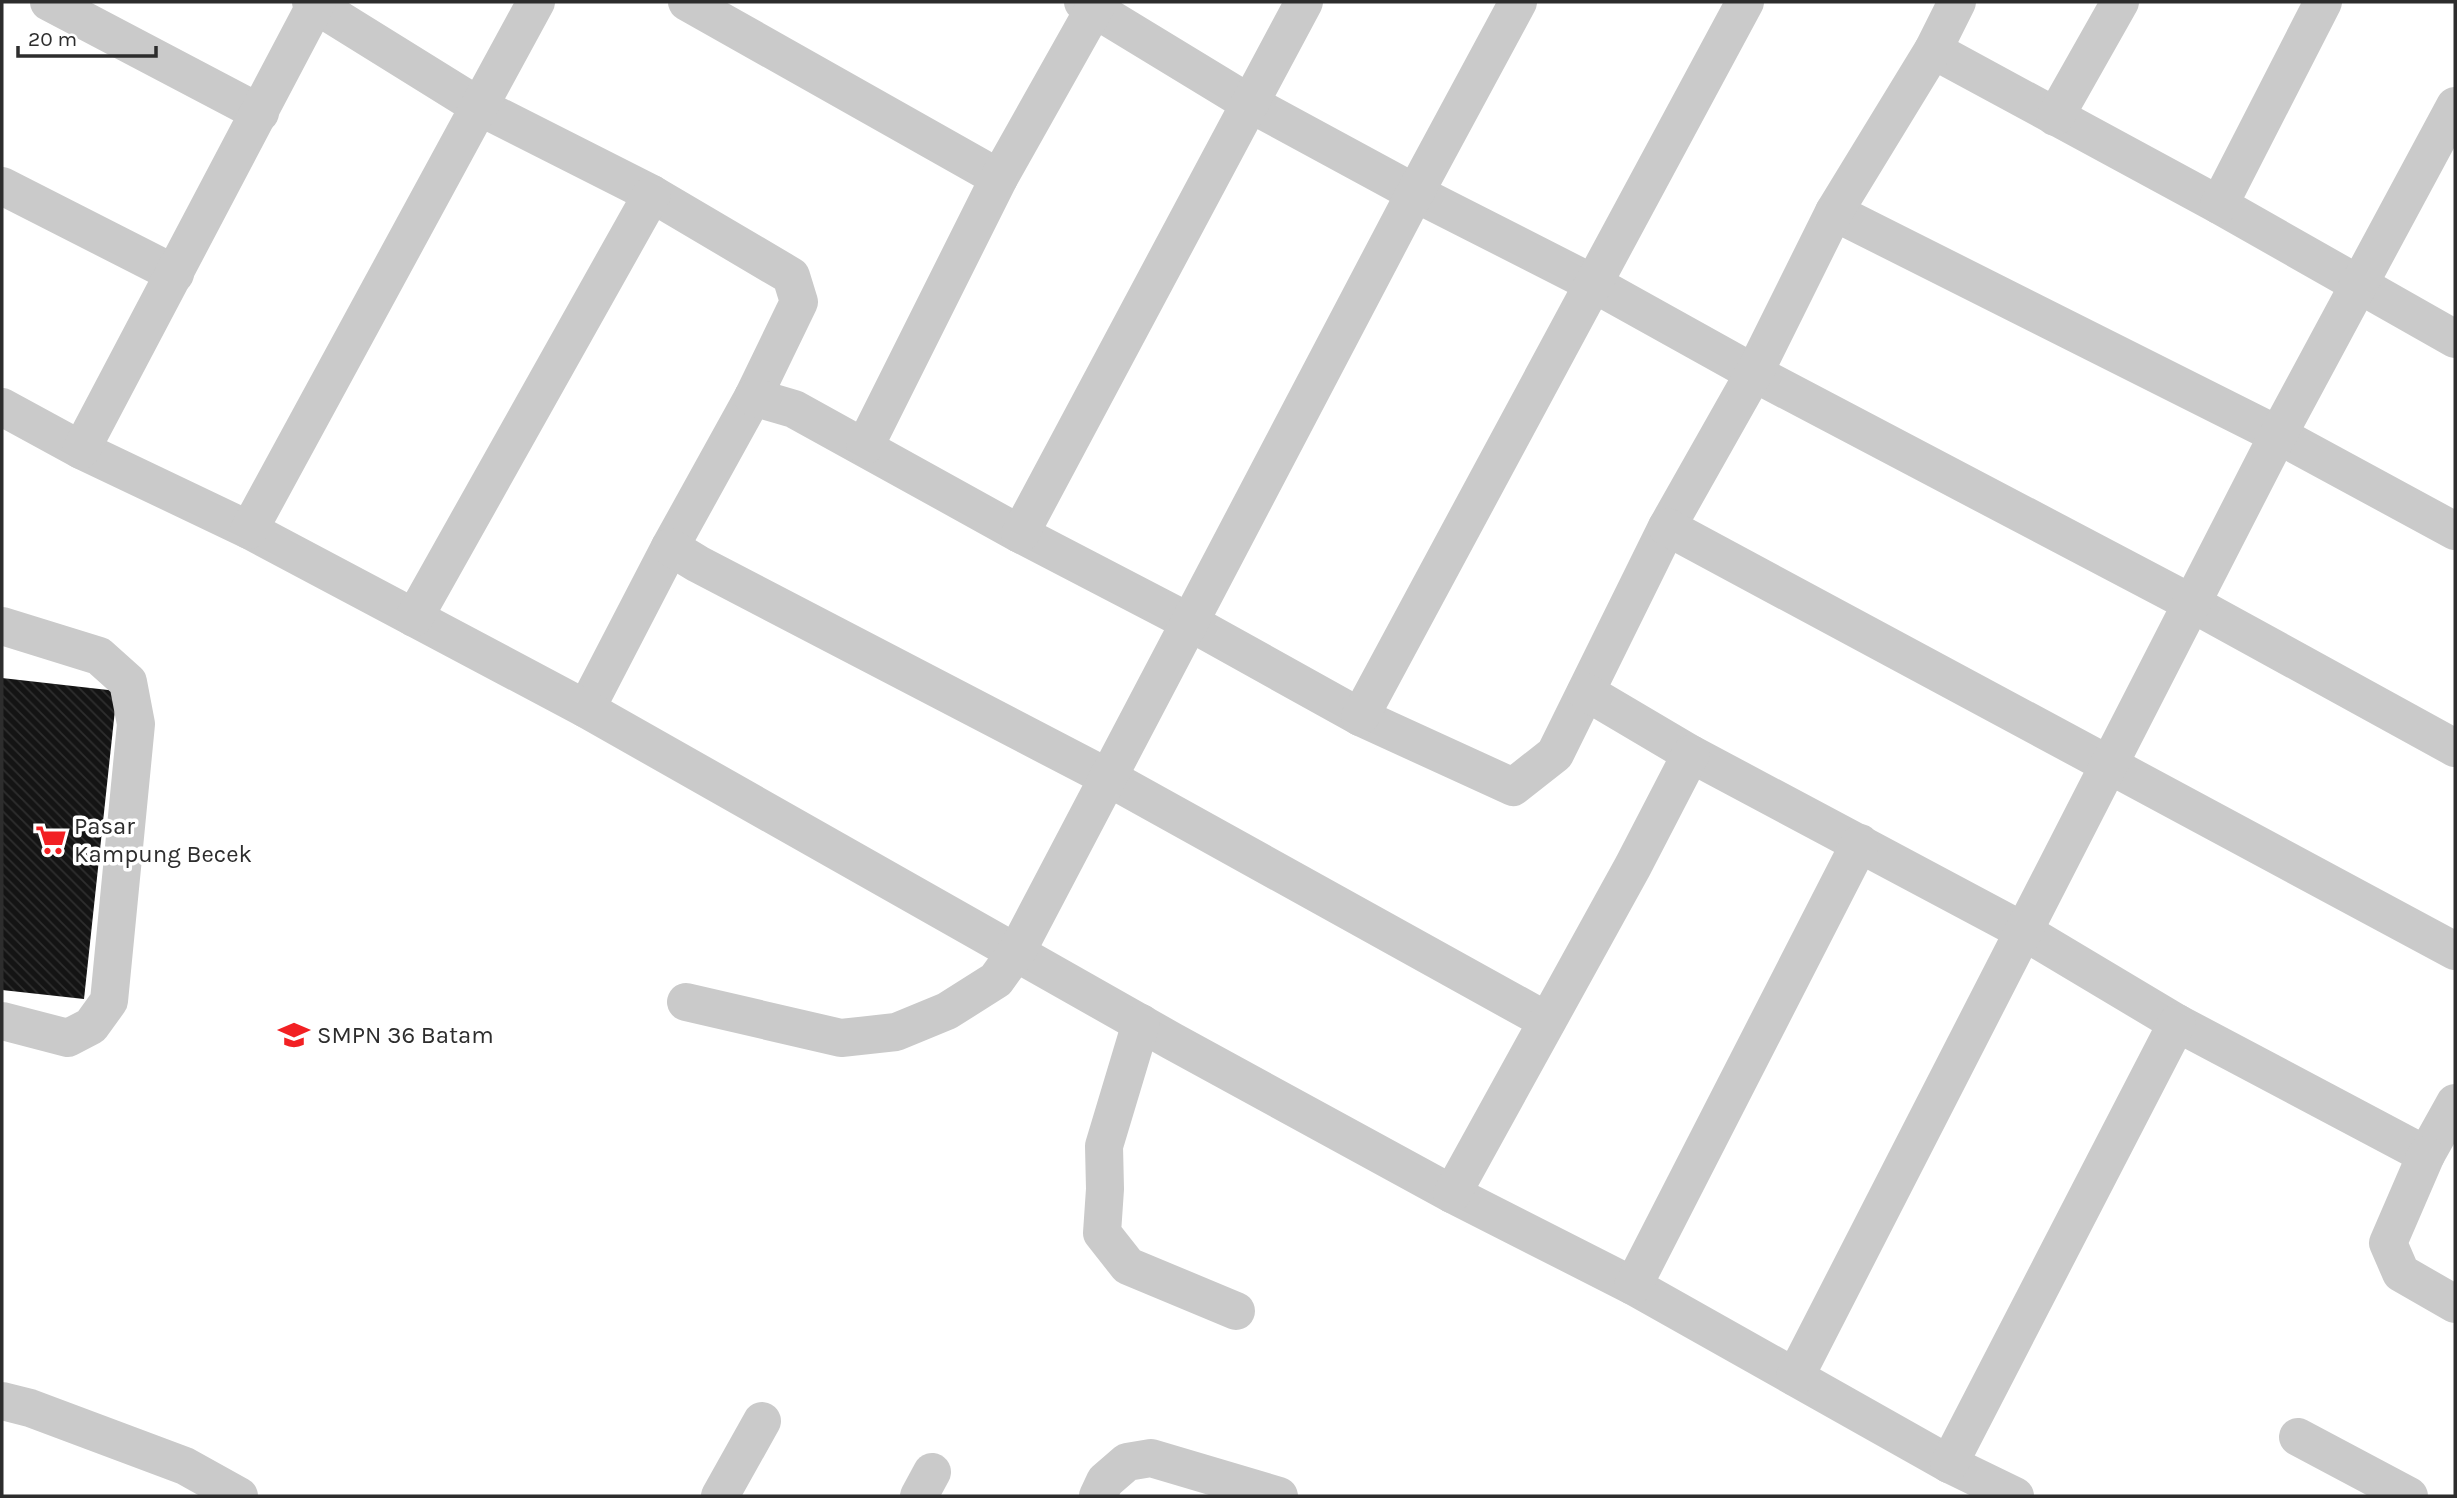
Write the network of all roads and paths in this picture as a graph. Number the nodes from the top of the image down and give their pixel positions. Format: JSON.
{"nodes":[{"id":1,"x":49,"y":2,"type":"edge"},
{"id":2,"x":536,"y":2,"type":"edge"},
{"id":3,"x":687,"y":2,"type":"edge"},
{"id":4,"x":1304,"y":2,"type":"edge"},
{"id":5,"x":1518,"y":2,"type":"edge"},
{"id":6,"x":1745,"y":2,"type":"edge"},
{"id":7,"x":1957,"y":2,"type":"edge"},
{"id":8,"x":2120,"y":2,"type":"edge"},
{"id":9,"x":2323,"y":2,"type":"edge"},
{"id":10,"x":315,"y":3,"type":"edge"},
{"id":11,"x":1092,"y":4,"type":"edge"},
{"id":12,"x":1933,"y":50,"type":"junction"},
{"id":13,"x":1249,"y":103,"type":"junction"},
{"id":14,"x":2455,"y":106,"type":"edge"},
{"id":15,"x":480,"y":107,"type":"junction"},
{"id":16,"x":260,"y":113,"type":"junction"},
{"id":17,"x":2055,"y":117,"type":"junction"},
{"id":18,"x":999,"y":178,"type":"junction"},
{"id":19,"x":2,"y":186,"type":"edge"},
{"id":20,"x":1415,"y":193,"type":"junction"},
{"id":21,"x":652,"y":194,"type":"junction"},
{"id":22,"x":2219,"y":205,"type":"junction"},
{"id":23,"x":1834,"y":212,"type":"junction"},
{"id":24,"x":175,"y":274,"type":"junction"},
{"id":25,"x":1594,"y":284,"type":"junction"},
{"id":26,"x":2360,"y":285,"type":"junction"},
{"id":27,"x":2455,"y":339,"type":"edge"},
{"id":28,"x":1754,"y":373,"type":"junction"},
{"id":29,"x":753,"y":397,"type":"junction"},
{"id":30,"x":2,"y":407,"type":"edge"},
{"id":31,"x":2278,"y":435,"type":"junction"},
{"id":32,"x":864,"y":446,"type":"junction"},
{"id":33,"x":82,"y":450,"type":"junction"},
{"id":34,"x":1667,"y":527,"type":"junction"},
{"id":35,"x":249,"y":530,"type":"junction"},
{"id":36,"x":2455,"y":531,"type":"edge"},
{"id":37,"x":1020,"y":534,"type":"junction"},
{"id":38,"x":670,"y":547,"type":"junction"},
{"id":39,"x":2191,"y":603,"type":"junction"},
{"id":40,"x":414,"y":618,"type":"junction"},
{"id":41,"x":1191,"y":623,"type":"junction"},
{"id":42,"x":2,"y":626,"type":"edge"},
{"id":43,"x":1586,"y":692,"type":"junction"},
{"id":44,"x":586,"y":709,"type":"junction"},
{"id":45,"x":1360,"y":717,"type":"junction"},
{"id":46,"x":2455,"y":748,"type":"edge"},
{"id":47,"x":1691,"y":754,"type":"junction"},
{"id":48,"x":2107,"y":765,"type":"junction"},
{"id":49,"x":1107,"y":777,"type":"junction"},
{"id":50,"x":1860,"y":843,"type":"junction"},
{"id":51,"x":2022,"y":931,"type":"junction"},
{"id":52,"x":1017,"y":951,"type":"junction"},
{"id":53,"x":2455,"y":951,"type":"edge"},
{"id":54,"x":686,"y":1002,"type":"dead end"},
{"id":55,"x":2,"y":1021,"type":"edge"},
{"id":56,"x":1547,"y":1021,"type":"junction"},
{"id":57,"x":1141,"y":1023,"type":"junction"},
{"id":58,"x":2177,"y":1023,"type":"junction"},
{"id":59,"x":2455,"y":1103,"type":"edge"},
{"id":60,"x":2426,"y":1155,"type":"junction"},
{"id":61,"x":1452,"y":1194,"type":"junction"},
{"id":62,"x":1633,"y":1286,"type":"junction"},
{"id":63,"x":2455,"y":1304,"type":"edge"},
{"id":64,"x":1236,"y":1311,"type":"dead end"},
{"id":65,"x":1795,"y":1377,"type":"junction"},
{"id":66,"x":2,"y":1401,"type":"edge"},
{"id":67,"x":762,"y":1421,"type":"dead end"},
{"id":68,"x":2298,"y":1437,"type":"dead end"},
{"id":69,"x":1949,"y":1464,"type":"junction"},
{"id":70,"x":239,"y":1496,"type":"edge"},
{"id":71,"x":720,"y":1496,"type":"edge"},
{"id":72,"x":1098,"y":1496,"type":"edge"},
{"id":73,"x":1279,"y":1496,"type":"edge"},
{"id":74,"x":2015,"y":1496,"type":"edge"},
{"id":75,"x":2409,"y":1496,"type":"edge"}],
"edges":[{"from":1,"to":16,"type":"street"},
{"from":2,"to":15,"type":"street"},
{"from":3,"to":18,"type":"street"},
{"from":4,"to":13,"type":"street"},
{"from":5,"to":20,"type":"street"},
{"from":6,"to":25,"type":"street"},
{"from":7,"to":12,"type":"street"},
{"from":8,"to":17,"type":"street"},
{"from":9,"to":22,"type":"street"},
{"from":10,"to":15,"type":"street"},
{"from":10,"to":16,"type":"street"},
{"from":11,"to":13,"type":"street"},
{"from":11,"to":18,"type":"street"},
{"from":12,"to":17,"type":"street"},
{"from":12,"to":23,"type":"street"},
{"from":13,"to":20,"type":"street"},
{"from":13,"to":37,"type":"street"},
{"from":14,"to":26,"type":"street"},
{"from":15,"to":21,"type":"street"},
{"from":15,"to":35,"type":"street"},
{"from":16,"to":24,"type":"street"},
{"from":17,"to":22,"type":"street"},
{"from":18,"to":32,"type":"street"},
{"from":19,"to":24,"type":"street"},
{"from":20,"to":25,"type":"street"},
{"from":20,"to":41,"type":"street"},
{"from":21,"to":29,"type":"street"},
{"from":21,"to":40,"type":"street"},
{"from":22,"to":26,"type":"street"},
{"from":23,"to":28,"type":"street"},
{"from":23,"to":31,"type":"street"},
{"from":24,"to":33,"type":"street"},
{"from":25,"to":28,"type":"street"},
{"from":25,"to":45,"type":"street"},
{"from":26,"to":27,"type":"street"},
{"from":26,"to":31,"type":"street"},
{"from":28,"to":34,"type":"street"},
{"from":28,"to":39,"type":"street"},
{"from":29,"to":32,"type":"street"},
{"from":29,"to":38,"type":"street"},
{"from":30,"to":33,"type":"street"},
{"from":31,"to":36,"type":"street"},
{"from":31,"to":39,"type":"street"},
{"from":32,"to":37,"type":"street"},
{"from":33,"to":35,"type":"street"},
{"from":34,"to":43,"type":"street"},
{"from":34,"to":48,"type":"street"},
{"from":35,"to":40,"type":"street"},
{"from":37,"to":41,"type":"street"},
{"from":38,"to":44,"type":"street"},
{"from":38,"to":49,"type":"street"},
{"from":39,"to":46,"type":"street"},
{"from":39,"to":48,"type":"street"},
{"from":40,"to":44,"type":"street"},
{"from":41,"to":45,"type":"street"},
{"from":41,"to":49,"type":"street"},
{"from":42,"to":55,"type":"street"},
{"from":43,"to":45,"type":"street"},
{"from":43,"to":47,"type":"street"},
{"from":44,"to":52,"type":"street"},
{"from":47,"to":50,"type":"street"},
{"from":47,"to":56,"type":"street"},
{"from":48,"to":51,"type":"street"},
{"from":48,"to":53,"type":"street"},
{"from":49,"to":52,"type":"street"},
{"from":49,"to":56,"type":"street"},
{"from":50,"to":51,"type":"street"},
{"from":50,"to":62,"type":"street"},
{"from":51,"to":58,"type":"street"},
{"from":51,"to":65,"type":"street"},
{"from":52,"to":54,"type":"street"},
{"from":52,"to":57,"type":"street"},
{"from":56,"to":61,"type":"street"},
{"from":57,"to":61,"type":"street"},
{"from":57,"to":64,"type":"street"},
{"from":58,"to":60,"type":"street"},
{"from":58,"to":69,"type":"street"},
{"from":59,"to":60,"type":"street"},
{"from":60,"to":63,"type":"street"},
{"from":61,"to":62,"type":"street"},
{"from":62,"to":65,"type":"street"},
{"from":65,"to":69,"type":"street"},
{"from":66,"to":70,"type":"street"},
{"from":67,"to":71,"type":"street"},
{"from":68,"to":75,"type":"street"},
{"from":69,"to":74,"type":"street"},
{"from":72,"to":73,"type":"street"}]}
